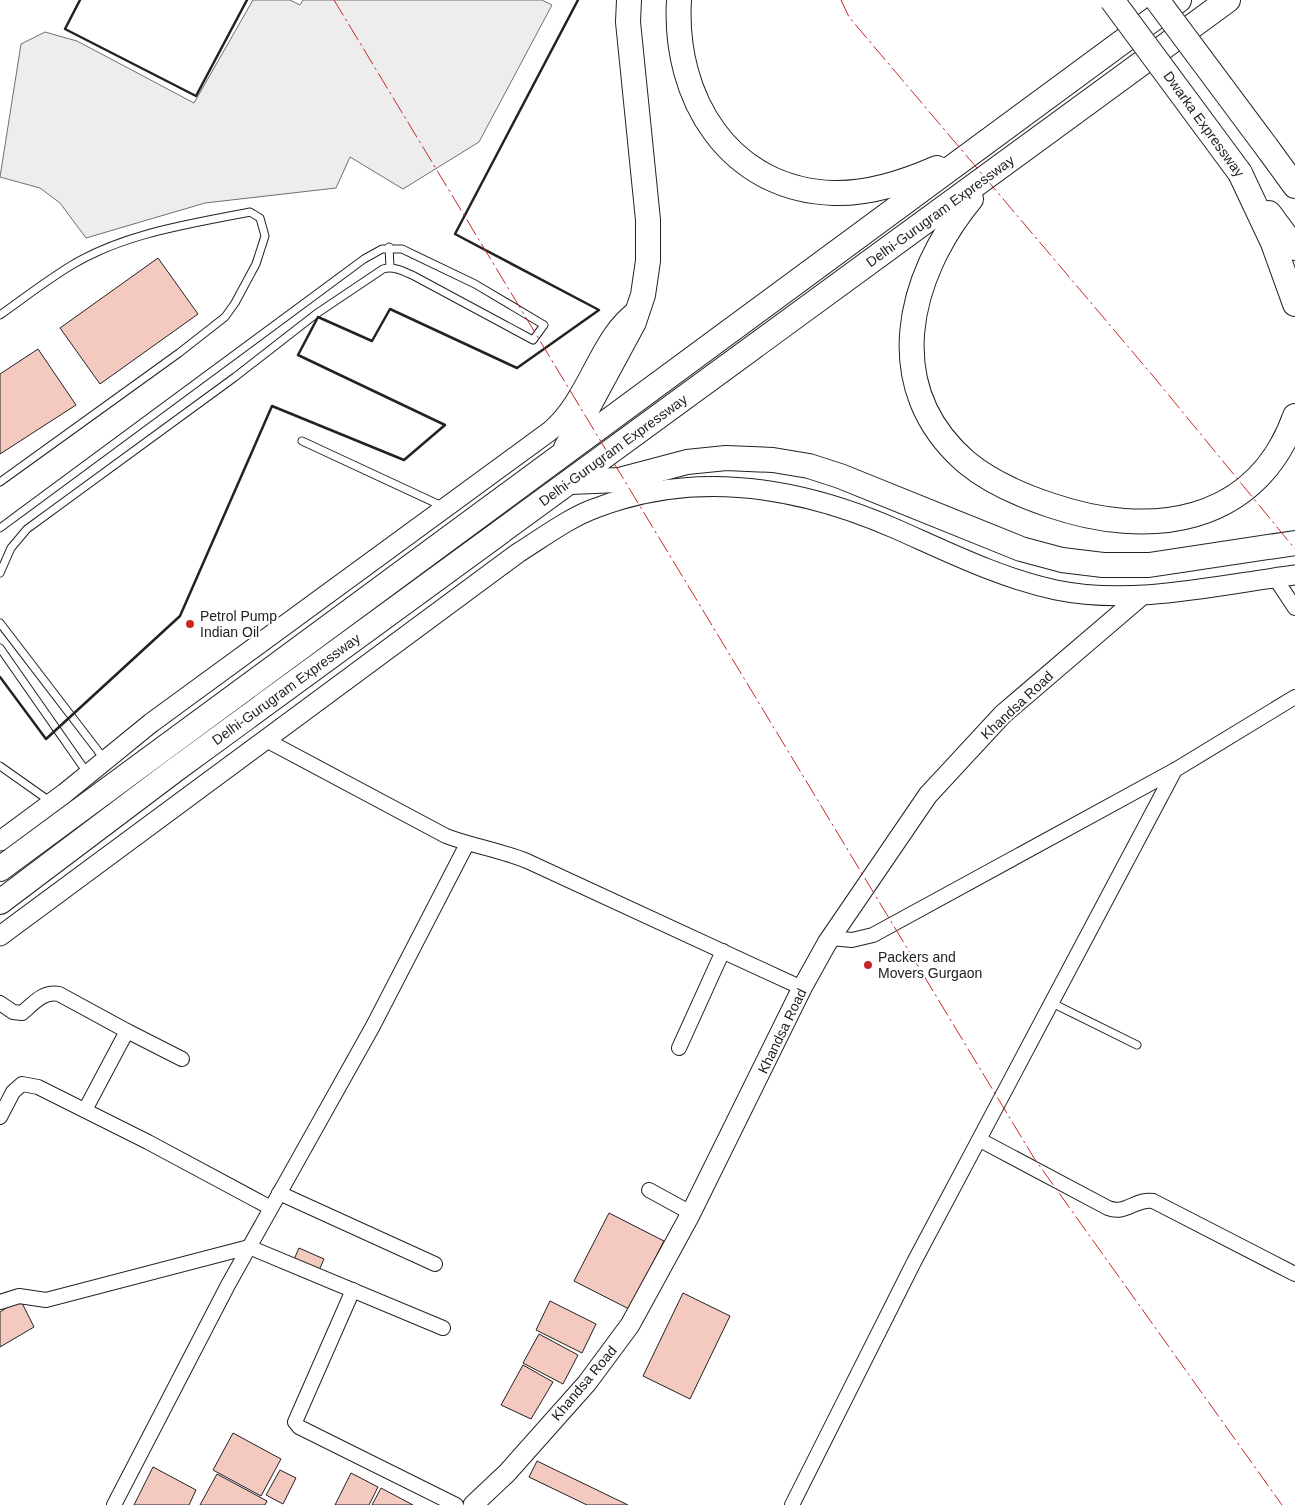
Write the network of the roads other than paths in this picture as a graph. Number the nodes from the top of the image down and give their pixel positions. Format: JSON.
{"nodes":[{"id":1,"x":629,"y":0,"type":"edge"},
{"id":2,"x":679,"y":0,"type":"edge"},
{"id":3,"x":1112,"y":0,"type":"edge"},
{"id":4,"x":1157,"y":0,"type":"edge"},
{"id":5,"x":1179,"y":0,"type":"edge"},
{"id":6,"x":1228,"y":0,"type":"edge"},
{"id":7,"x":1268,"y":149,"type":"junction"},
{"id":8,"x":974,"y":152,"type":"junction"},
{"id":9,"x":1295,"y":172,"type":"edge"},
{"id":10,"x":1240,"y":173,"type":"junction"},
{"id":11,"x":991,"y":174,"type":"junction"},
{"id":12,"x":1295,"y":186,"type":"edge"},
{"id":13,"x":389,"y":247,"type":"junction"},
{"id":14,"x":1295,"y":248,"type":"edge"},
{"id":15,"x":390,"y":267,"type":"junction"},
{"id":16,"x":1295,"y":304,"type":"edge"},
{"id":17,"x":638,"y":309,"type":"junction"},
{"id":18,"x":0,"y":316,"type":"edge"},
{"id":19,"x":1295,"y":416,"type":"edge"},
{"id":20,"x":302,"y":441,"type":"dead end"},
{"id":21,"x":562,"y":454,"type":"junction"},
{"id":22,"x":0,"y":482,"type":"edge"},
{"id":23,"x":570,"y":482,"type":"junction"},
{"id":24,"x":445,"y":507,"type":"junction"},
{"id":25,"x":0,"y":528,"type":"edge"},
{"id":26,"x":1295,"y":543,"type":"edge"},
{"id":27,"x":0,"y":573,"type":"edge"},
{"id":28,"x":1295,"y":575,"type":"edge"},
{"id":29,"x":1276,"y":578,"type":"junction"},
{"id":30,"x":1141,"y":596,"type":"junction"},
{"id":31,"x":1295,"y":608,"type":"edge"},
{"id":32,"x":0,"y":623,"type":"edge"},
{"id":33,"x":0,"y":648,"type":"edge"},
{"id":34,"x":1295,"y":697,"type":"edge"},
{"id":35,"x":266,"y":740,"type":"junction"},
{"id":36,"x":106,"y":760,"type":"junction"},
{"id":37,"x":0,"y":766,"type":"edge"},
{"id":38,"x":1175,"y":770,"type":"junction"},
{"id":39,"x":89,"y":774,"type":"junction"},
{"id":40,"x":52,"y":803,"type":"junction"},
{"id":41,"x":0,"y":841,"type":"edge"},
{"id":42,"x":467,"y":844,"type":"junction"},
{"id":43,"x":0,"y":869,"type":"edge"},
{"id":44,"x":0,"y":902,"type":"edge"},
{"id":45,"x":0,"y":936,"type":"edge"},
{"id":46,"x":830,"y":938,"type":"junction"},
{"id":47,"x":724,"y":951,"type":"junction"},
{"id":48,"x":802,"y":988,"type":"junction"},
{"id":49,"x":0,"y":1003,"type":"edge"},
{"id":50,"x":1052,"y":1003,"type":"junction"},
{"id":51,"x":127,"y":1031,"type":"junction"},
{"id":52,"x":1137,"y":1045,"type":"dead end"},
{"id":53,"x":679,"y":1048,"type":"dead end"},
{"id":54,"x":182,"y":1059,"type":"dead end"},
{"id":55,"x":85,"y":1110,"type":"junction"},
{"id":56,"x":0,"y":1117,"type":"edge"},
{"id":57,"x":980,"y":1140,"type":"junction"},
{"id":58,"x":649,"y":1190,"type":"dead end"},
{"id":59,"x":279,"y":1193,"type":"junction"},
{"id":60,"x":271,"y":1208,"type":"junction"},
{"id":61,"x":691,"y":1213,"type":"junction"},
{"id":62,"x":249,"y":1247,"type":"junction"},
{"id":63,"x":435,"y":1264,"type":"dead end"},
{"id":64,"x":1295,"y":1274,"type":"edge"},
{"id":65,"x":353,"y":1290,"type":"junction"},
{"id":66,"x":0,"y":1302,"type":"edge"},
{"id":67,"x":443,"y":1328,"type":"dead end"},
{"id":68,"x":114,"y":1505,"type":"edge"},
{"id":69,"x":456,"y":1505,"type":"edge"},
{"id":70,"x":473,"y":1505,"type":"edge"},
{"id":71,"x":792,"y":1505,"type":"edge"}],
"edges":[{"from":1,"to":17,"type":"highway"},
{"from":2,"to":8,"type":"highway"},
{"from":3,"to":10,"type":"highway","name":"Dwarka Expressway","bridge":true},
{"from":4,"to":7,"type":"highway","bridge":true},
{"from":5,"to":8,"type":"highway","name":"Delhi-Gurugram Expressway"},
{"from":6,"to":11,"type":"highway","name":"Delhi-Gurugram Expressway"},
{"from":7,"to":9,"type":"highway"},
{"from":7,"to":12,"type":"highway"},
{"from":8,"to":21,"type":"highway","name":"Delhi-Gurugram Expressway"},
{"from":10,"to":14,"type":"highway","name":"Dwarka Expressway"},
{"from":10,"to":16,"type":"highway"},
{"from":11,"to":19,"type":"highway"},
{"from":11,"to":23,"type":"highway","name":"Delhi-Gurugram Expressway"},
{"from":13,"to":15,"type":"lane"},
{"from":13,"to":15,"type":"lane"},
{"from":13,"to":25,"type":"lane"},
{"from":15,"to":27,"type":"lane"},
{"from":17,"to":21,"type":"highway"},
{"from":17,"to":24,"type":"main road"},
{"from":18,"to":22,"type":"lane"},
{"from":20,"to":24,"type":"lane"},
{"from":21,"to":43,"type":"highway","name":"Delhi-Gurugram Expressway"},
{"from":23,"to":26,"type":"highway"},
{"from":23,"to":44,"type":"highway","name":"Delhi-Gurugram Expressway"},
{"from":24,"to":36,"type":"main road"},
{"from":28,"to":29,"type":"main road"},
{"from":29,"to":30,"type":"main road"},
{"from":29,"to":31,"type":"street"},
{"from":30,"to":35,"type":"main road"},
{"from":30,"to":46,"type":"main road","name":"Khandsa Road"},
{"from":32,"to":36,"type":"lane"},
{"from":33,"to":39,"type":"lane"},
{"from":34,"to":38,"type":"street"},
{"from":35,"to":42,"type":"street"},
{"from":35,"to":45,"type":"main road"},
{"from":36,"to":39,"type":"main road"},
{"from":37,"to":40,"type":"lane"},
{"from":38,"to":46,"type":"street"},
{"from":38,"to":50,"type":"street"},
{"from":39,"to":40,"type":"main road"},
{"from":40,"to":41,"type":"main road"},
{"from":42,"to":47,"type":"street"},
{"from":42,"to":59,"type":"street"},
{"from":46,"to":48,"type":"main road","name":"Khandsa Road"},
{"from":47,"to":48,"type":"street"},
{"from":47,"to":53,"type":"street"},
{"from":48,"to":61,"type":"main road","name":"Khandsa Road"},
{"from":49,"to":51,"type":"street"},
{"from":50,"to":52,"type":"lane"},
{"from":50,"to":57,"type":"street"},
{"from":51,"to":54,"type":"street"},
{"from":51,"to":55,"type":"street"},
{"from":55,"to":56,"type":"street"},
{"from":55,"to":60,"type":"street"},
{"from":57,"to":64,"type":"street"},
{"from":57,"to":71,"type":"street"},
{"from":58,"to":61,"type":"street"},
{"from":59,"to":60,"type":"street"},
{"from":59,"to":63,"type":"street"},
{"from":60,"to":62,"type":"street"},
{"from":61,"to":70,"type":"main road","name":"Khandsa Road"},
{"from":62,"to":65,"type":"street"},
{"from":62,"to":66,"type":"street"},
{"from":62,"to":68,"type":"street"},
{"from":65,"to":67,"type":"street"},
{"from":65,"to":69,"type":"street"}]}
